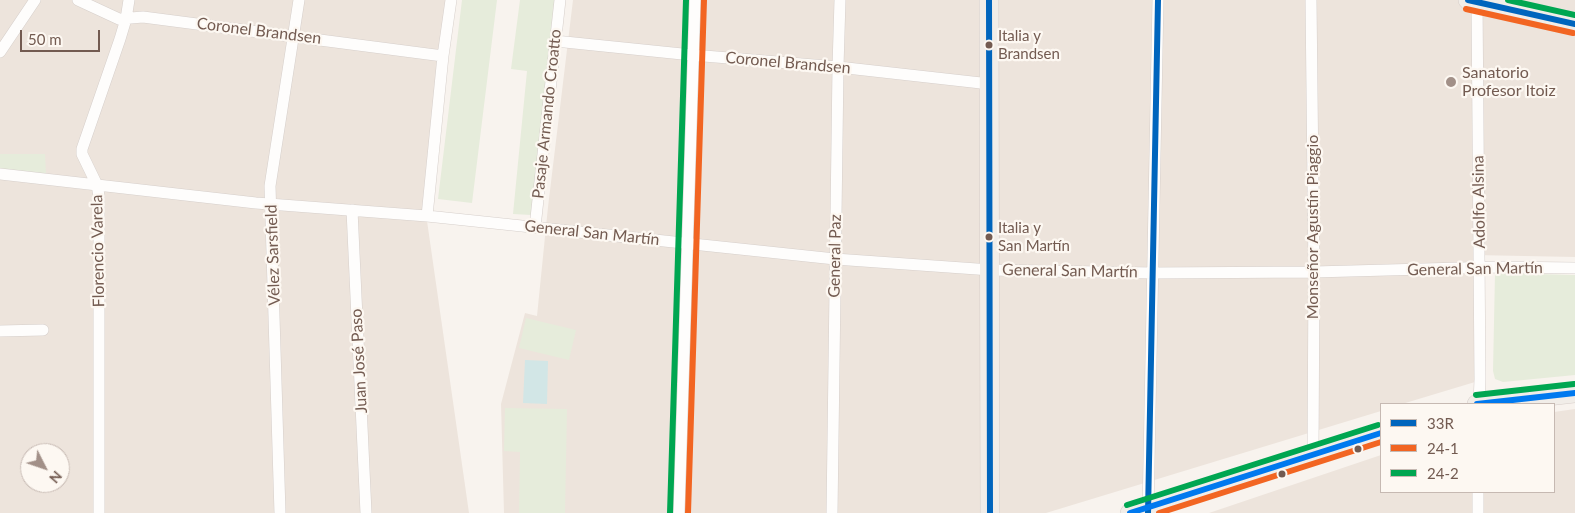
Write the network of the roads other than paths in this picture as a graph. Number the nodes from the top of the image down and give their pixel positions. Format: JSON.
{"nodes":[{"id":1,"x":34,"y":0,"type":"edge"},
{"id":2,"x":78,"y":0,"type":"edge"},
{"id":3,"x":129,"y":0,"type":"edge"},
{"id":4,"x":299,"y":0,"type":"edge"},
{"id":5,"x":451,"y":0,"type":"edge"},
{"id":6,"x":560,"y":0,"type":"edge"},
{"id":7,"x":694,"y":0,"type":"edge"},
{"id":8,"x":840,"y":0,"type":"edge"},
{"id":9,"x":989,"y":0,"type":"edge"},
{"id":10,"x":1158,"y":0,"type":"edge"},
{"id":11,"x":1311,"y":0,"type":"edge"},
{"id":12,"x":1474,"y":1,"type":"edge"},
{"id":13,"x":126,"y":19,"type":"junction"},
{"id":14,"x":1575,"y":24,"type":"edge"},
{"id":15,"x":294,"y":36,"type":"junction"},
{"id":16,"x":555,"y":41,"type":"junction"},
{"id":17,"x":0,"y":52,"type":"edge"},
{"id":18,"x":692,"y":55,"type":"junction"},
{"id":19,"x":443,"y":56,"type":"junction"},
{"id":20,"x":838,"y":67,"type":"junction"},
{"id":21,"x":990,"y":84,"type":"junction"},
{"id":22,"x":0,"y":174,"type":"edge"},
{"id":23,"x":97,"y":186,"type":"junction"},
{"id":24,"x":271,"y":204,"type":"junction"},
{"id":25,"x":352,"y":210,"type":"junction"},
{"id":26,"x":428,"y":216,"type":"junction"},
{"id":27,"x":535,"y":227,"type":"junction"},
{"id":28,"x":687,"y":243,"type":"junction"},
{"id":29,"x":836,"y":259,"type":"junction"},
{"id":30,"x":1479,"y":268,"type":"junction"},
{"id":31,"x":1575,"y":268,"type":"edge"},
{"id":32,"x":991,"y":270,"type":"junction"},
{"id":33,"x":1314,"y":272,"type":"junction"},
{"id":34,"x":1152,"y":273,"type":"junction"},
{"id":35,"x":42,"y":330,"type":"dead end"},
{"id":36,"x":0,"y":331,"type":"edge"},
{"id":37,"x":1575,"y":393,"type":"edge"},
{"id":38,"x":1478,"y":403,"type":"edge"},
{"id":39,"x":1487,"y":403,"type":"edge"},
{"id":40,"x":1380,"y":433,"type":"edge"},
{"id":41,"x":1313,"y":454,"type":"junction"},
{"id":42,"x":1478,"y":493,"type":"edge"},
{"id":43,"x":1148,"y":510,"type":"edge"},
{"id":44,"x":99,"y":513,"type":"edge"},
{"id":45,"x":280,"y":513,"type":"edge"},
{"id":46,"x":366,"y":513,"type":"edge"},
{"id":47,"x":679,"y":513,"type":"edge"},
{"id":48,"x":832,"y":513,"type":"edge"},
{"id":49,"x":990,"y":513,"type":"edge"},
{"id":50,"x":1130,"y":513,"type":"edge"},
{"id":51,"x":1478,"y":513,"type":"edge"}],
"edges":[{"from":1,"to":17,"type":"street"},
{"from":2,"to":13,"type":"street","name":"Coronel Brandsen"},
{"from":3,"to":13,"type":"street","name":"Florencio Varela"},
{"from":4,"to":15,"type":"street","name":"Vélez Sarsfield"},
{"from":5,"to":19,"type":"street"},
{"from":6,"to":16,"type":"street","name":"Pasaje Armando Croatto"},
{"from":7,"to":18,"type":"street"},
{"from":8,"to":20,"type":"street","name":"General Paz"},
{"from":9,"to":21,"type":"main road"},
{"from":10,"to":34,"type":"street"},
{"from":11,"to":33,"type":"street","name":"Monseñor Agustín Piaggio"},
{"from":12,"to":14,"type":"main road"},
{"from":12,"to":30,"type":"street","name":"Adolfo Alsina"},
{"from":13,"to":15,"type":"street","name":"Coronel Brandsen"},
{"from":13,"to":23,"type":"street","name":"Florencio Varela"},
{"from":15,"to":19,"type":"street","name":"Coronel Brandsen"},
{"from":15,"to":24,"type":"street","name":"Vélez Sarsfield"},
{"from":16,"to":18,"type":"street","name":"Coronel Brandsen"},
{"from":16,"to":27,"type":"street","name":"Pasaje Armando Croatto"},
{"from":18,"to":20,"type":"street","name":"Coronel Brandsen"},
{"from":18,"to":28,"type":"street"},
{"from":19,"to":26,"type":"street"},
{"from":20,"to":21,"type":"street","name":"Coronel Brandsen"},
{"from":20,"to":29,"type":"street","name":"General Paz"},
{"from":21,"to":32,"type":"main road"},
{"from":22,"to":23,"type":"street","name":"General San Martín"},
{"from":23,"to":24,"type":"street","name":"General San Martín"},
{"from":23,"to":44,"type":"street","name":"Florencio Varela"},
{"from":24,"to":25,"type":"street","name":"General San Martín"},
{"from":24,"to":45,"type":"street","name":"Vélez Sarsfield"},
{"from":25,"to":26,"type":"street","name":"General San Martín"},
{"from":25,"to":46,"type":"street","name":"Juan José Paso"},
{"from":26,"to":27,"type":"street","name":"General San Martín"},
{"from":27,"to":28,"type":"street","name":"General San Martín"},
{"from":28,"to":29,"type":"street","name":"General San Martín"},
{"from":28,"to":47,"type":"street"},
{"from":29,"to":32,"type":"street","name":"General San Martín"},
{"from":29,"to":48,"type":"street","name":"General Paz"},
{"from":30,"to":31,"type":"street","name":"General San Martín"},
{"from":30,"to":33,"type":"street","name":"General San Martín"},
{"from":30,"to":38,"type":"street","name":"Adolfo Alsina"},
{"from":32,"to":34,"type":"street","name":"General San Martín"},
{"from":32,"to":49,"type":"main road"},
{"from":33,"to":34,"type":"street","name":"General San Martín"},
{"from":33,"to":41,"type":"street","name":"Monseñor Agustín Piaggio"},
{"from":34,"to":43,"type":"street"},
{"from":35,"to":36,"type":"street"},
{"from":37,"to":39,"type":"main road"},
{"from":40,"to":41,"type":"main road"},
{"from":41,"to":43,"type":"main road"},
{"from":42,"to":51,"type":"street"},
{"from":43,"to":50,"type":"main road"}]}
